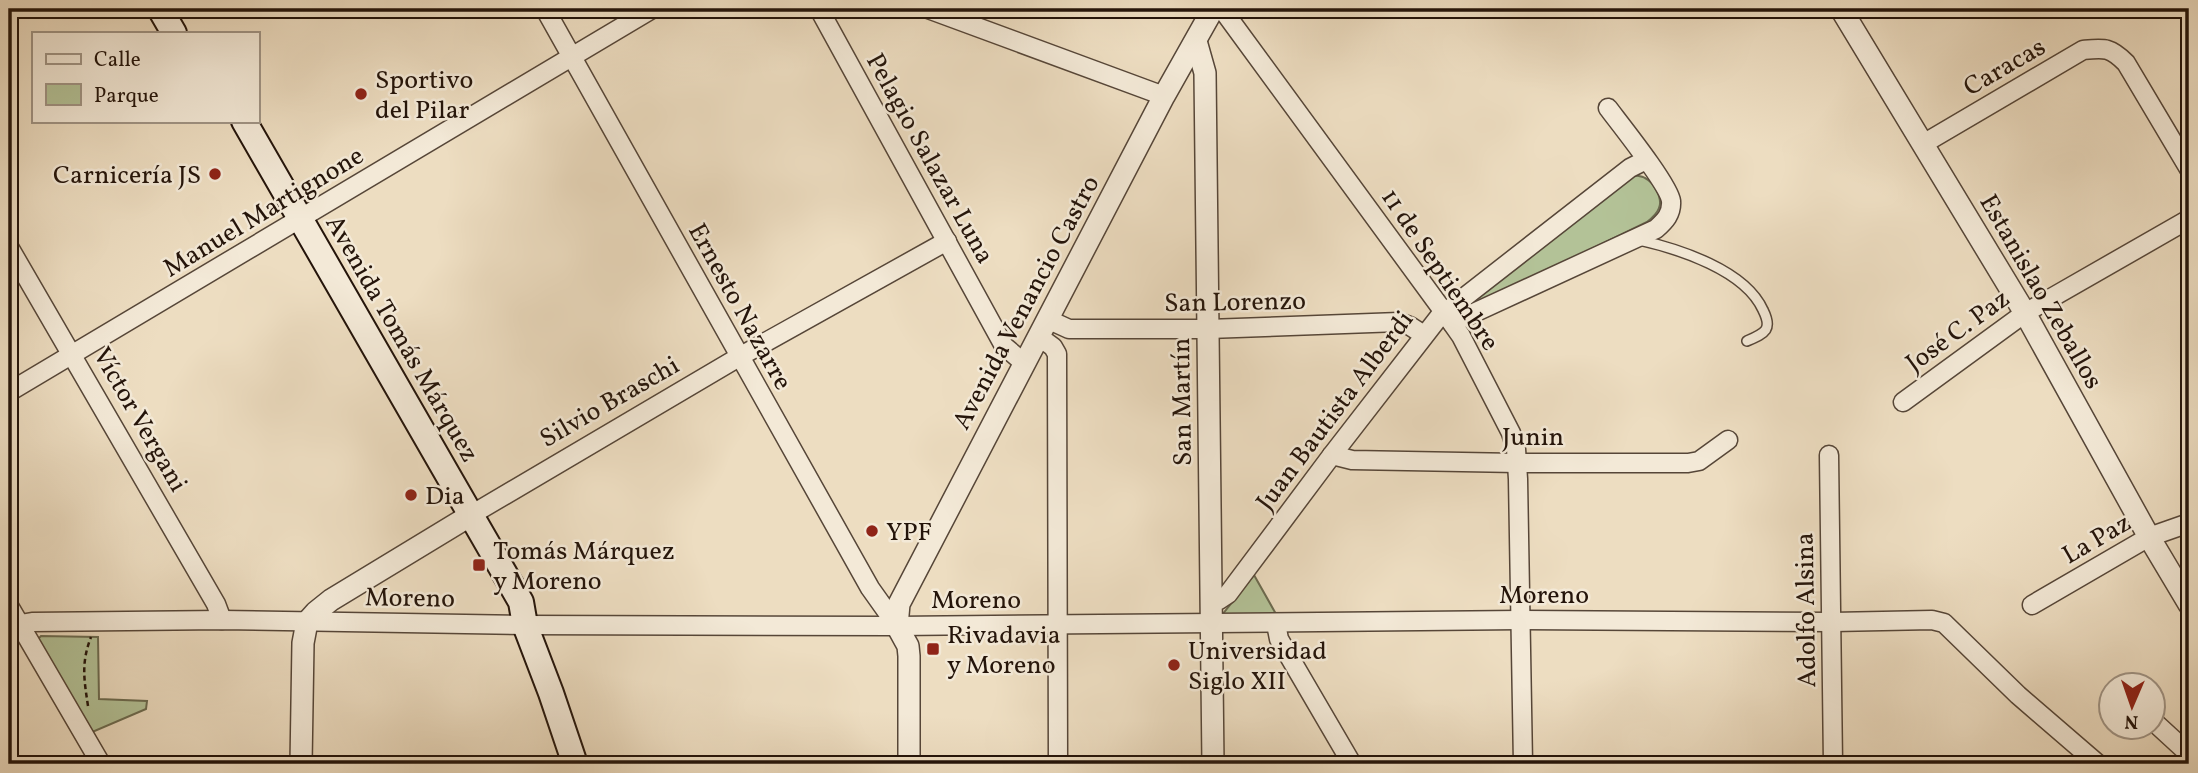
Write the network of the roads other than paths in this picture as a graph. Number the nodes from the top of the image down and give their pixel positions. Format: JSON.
{"nodes":[{"id":1,"x":160,"y":9,"type":"edge"},
{"id":2,"x":179,"y":9,"type":"edge"},
{"id":3,"x":545,"y":9,"type":"edge"},
{"id":4,"x":652,"y":9,"type":"edge"},
{"id":5,"x":819,"y":9,"type":"edge"},
{"id":6,"x":928,"y":9,"type":"edge"},
{"id":7,"x":1213,"y":9,"type":"edge"},
{"id":8,"x":1222,"y":9,"type":"edge"},
{"id":9,"x":1841,"y":9,"type":"edge"},
{"id":10,"x":173,"y":32,"type":"edge"},
{"id":11,"x":192,"y":32,"type":"edge"},
{"id":12,"x":1196,"y":41,"type":"junction"},
{"id":13,"x":571,"y":56,"type":"junction"},
{"id":14,"x":1164,"y":96,"type":"junction"},
{"id":15,"x":1608,"y":108,"type":"dead end"},
{"id":16,"x":227,"y":122,"type":"edge"},
{"id":17,"x":244,"y":122,"type":"edge"},
{"id":18,"x":1923,"y":144,"type":"junction"},
{"id":19,"x":1646,"y":160,"type":"junction"},
{"id":20,"x":2189,"y":169,"type":"edge"},
{"id":21,"x":2189,"y":219,"type":"edge"},
{"id":22,"x":294,"y":223,"type":"junction"},
{"id":23,"x":1634,"y":239,"type":"junction"},
{"id":24,"x":947,"y":241,"type":"junction"},
{"id":25,"x":9,"y":247,"type":"edge"},
{"id":26,"x":2025,"y":313,"type":"junction"},
{"id":27,"x":1448,"y":318,"type":"junction"},
{"id":28,"x":1043,"y":328,"type":"junction"},
{"id":29,"x":1208,"y":329,"type":"junction"},
{"id":30,"x":1424,"y":335,"type":"junction"},
{"id":31,"x":1747,"y":341,"type":"dead end"},
{"id":32,"x":72,"y":356,"type":"junction"},
{"id":33,"x":739,"y":357,"type":"junction"},
{"id":34,"x":1024,"y":363,"type":"junction"},
{"id":35,"x":9,"y":392,"type":"edge"},
{"id":36,"x":1903,"y":402,"type":"dead end"},
{"id":37,"x":1728,"y":440,"type":"dead end"},
{"id":38,"x":1332,"y":455,"type":"junction"},
{"id":39,"x":1829,"y":455,"type":"dead end"},
{"id":40,"x":1517,"y":463,"type":"junction"},
{"id":41,"x":466,"y":518,"type":"junction"},
{"id":42,"x":2189,"y":523,"type":"edge"},
{"id":43,"x":2149,"y":537,"type":"junction"},
{"id":44,"x":1211,"y":601,"type":"junction"},
{"id":45,"x":2189,"y":604,"type":"edge"},
{"id":46,"x":2032,"y":605,"type":"dead end"},
{"id":47,"x":9,"y":606,"type":"edge"},
{"id":48,"x":222,"y":620,"type":"junction"},
{"id":49,"x":1520,"y":620,"type":"junction"},
{"id":50,"x":307,"y":622,"type":"junction"},
{"id":51,"x":1833,"y":622,"type":"junction"},
{"id":52,"x":1211,"y":624,"type":"junction"},
{"id":53,"x":1276,"y":624,"type":"junction"},
{"id":54,"x":14,"y":625,"type":"edge"},
{"id":55,"x":524,"y":625,"type":"junction"},
{"id":56,"x":1057,"y":625,"type":"junction"},
{"id":57,"x":897,"y":626,"type":"junction"},
{"id":58,"x":2166,"y":733,"type":"edge"},
{"id":59,"x":2189,"y":754,"type":"edge"},
{"id":60,"x":101,"y":764,"type":"edge"},
{"id":61,"x":301,"y":764,"type":"edge"},
{"id":62,"x":575,"y":764,"type":"edge"},
{"id":63,"x":909,"y":764,"type":"edge"},
{"id":64,"x":1058,"y":764,"type":"edge"},
{"id":65,"x":1213,"y":764,"type":"edge"},
{"id":66,"x":1352,"y":764,"type":"edge"},
{"id":67,"x":1523,"y":764,"type":"edge"},
{"id":68,"x":1833,"y":764,"type":"edge"},
{"id":69,"x":2098,"y":764,"type":"edge"}],
"edges":[{"from":1,"to":10,"type":"main road"},
{"from":2,"to":11,"type":"main road"},
{"from":3,"to":13,"type":"street","name":"Ernesto Nazarre"},
{"from":4,"to":13,"type":"street","name":"Manuel Martignone"},
{"from":5,"to":24,"type":"street","name":"Pelagio Salazar Luna"},
{"from":6,"to":14,"type":"street"},
{"from":7,"to":12,"type":"street","name":"Avenida Venancio Castro"},
{"from":8,"to":27,"type":"street","name":"11 de Septiembre"},
{"from":9,"to":18,"type":"street","name":"Estanislao Zeballos"},
{"from":12,"to":14,"type":"street","name":"Avenida Venancio Castro"},
{"from":12,"to":29,"type":"street","name":"San Martín"},
{"from":13,"to":22,"type":"street","name":"Manuel Martignone"},
{"from":13,"to":33,"type":"street","name":"Ernesto Nazarre"},
{"from":14,"to":28,"type":"street","name":"Avenida Venancio Castro"},
{"from":15,"to":19,"type":"street"},
{"from":16,"to":22,"type":"main road","name":"Avenida Tomás Márquez"},
{"from":17,"to":22,"type":"main road","name":"Avenida Tomás Márquez"},
{"from":18,"to":20,"type":"street","name":"Caracas"},
{"from":18,"to":26,"type":"street","name":"Estanislao Zeballos"},
{"from":19,"to":23,"type":"street","name":"Juan Bautista Alberdi"},
{"from":19,"to":27,"type":"street","name":"Juan Bautista Alberdi"},
{"from":21,"to":26,"type":"street","name":"José C. Paz"},
{"from":22,"to":32,"type":"street","name":"Manuel Martignone"},
{"from":22,"to":41,"type":"main road","name":"Avenida Tomás Márquez"},
{"from":23,"to":27,"type":"street","name":"Juan Bautista Alberdi"},
{"from":23,"to":31,"type":"lane"},
{"from":24,"to":33,"type":"street","name":"Silvio Braschi"},
{"from":24,"to":34,"type":"street","name":"Pelagio Salazar Luna"},
{"from":25,"to":32,"type":"street","name":"Víctor Vergani"},
{"from":26,"to":36,"type":"street","name":"José C. Paz"},
{"from":26,"to":43,"type":"street","name":"Estanislao Zeballos"},
{"from":27,"to":30,"type":"street","name":"Juan Bautista Alberdi"},
{"from":27,"to":40,"type":"street","name":"11 de Septiembre"},
{"from":28,"to":29,"type":"street","name":"San Lorenzo"},
{"from":28,"to":34,"type":"street","name":"Avenida Venancio Castro"},
{"from":28,"to":56,"type":"street"},
{"from":29,"to":30,"type":"street","name":"San Lorenzo"},
{"from":29,"to":44,"type":"street","name":"San Martín"},
{"from":30,"to":38,"type":"street","name":"Juan Bautista Alberdi"},
{"from":32,"to":35,"type":"street","name":"Manuel Martignone"},
{"from":32,"to":48,"type":"street","name":"Víctor Vergani"},
{"from":33,"to":41,"type":"street","name":"Silvio Braschi"},
{"from":33,"to":57,"type":"street","name":"Ernesto Nazarre"},
{"from":34,"to":57,"type":"street","name":"Avenida Venancio Castro"},
{"from":37,"to":40,"type":"street","name":"Junin"},
{"from":38,"to":40,"type":"street","name":"Junin"},
{"from":38,"to":44,"type":"street","name":"Juan Bautista Alberdi"},
{"from":39,"to":51,"type":"street","name":"Adolfo Alsina"},
{"from":40,"to":49,"type":"street","name":"11 de Septiembre"},
{"from":41,"to":50,"type":"street","name":"Silvio Braschi"},
{"from":41,"to":55,"type":"main road","name":"Avenida Tomás Márquez"},
{"from":42,"to":43,"type":"street","name":"La Paz"},
{"from":43,"to":45,"type":"street","name":"Estanislao Zeballos"},
{"from":43,"to":46,"type":"street","name":"La Paz"},
{"from":44,"to":52,"type":"street","name":"San Martín"},
{"from":47,"to":54,"type":"street"},
{"from":48,"to":50,"type":"street","name":"Moreno"},
{"from":48,"to":54,"type":"street","name":"Moreno"},
{"from":49,"to":51,"type":"street","name":"Moreno"},
{"from":49,"to":53,"type":"street","name":"Moreno"},
{"from":49,"to":67,"type":"street","name":"11 de Septiembre"},
{"from":50,"to":55,"type":"street","name":"Moreno"},
{"from":50,"to":61,"type":"street"},
{"from":51,"to":68,"type":"street","name":"Adolfo Alsina"},
{"from":51,"to":69,"type":"street","name":"Moreno"},
{"from":52,"to":53,"type":"street","name":"Moreno"},
{"from":52,"to":56,"type":"street","name":"Moreno"},
{"from":52,"to":65,"type":"street","name":"San Martín"},
{"from":53,"to":66,"type":"street"},
{"from":54,"to":60,"type":"street"},
{"from":55,"to":57,"type":"street","name":"Moreno"},
{"from":55,"to":62,"type":"main road","name":"Avenida Tomás Márquez"},
{"from":56,"to":57,"type":"street","name":"Moreno"},
{"from":56,"to":64,"type":"street"},
{"from":57,"to":63,"type":"street"},
{"from":58,"to":59,"type":"street"}]}
